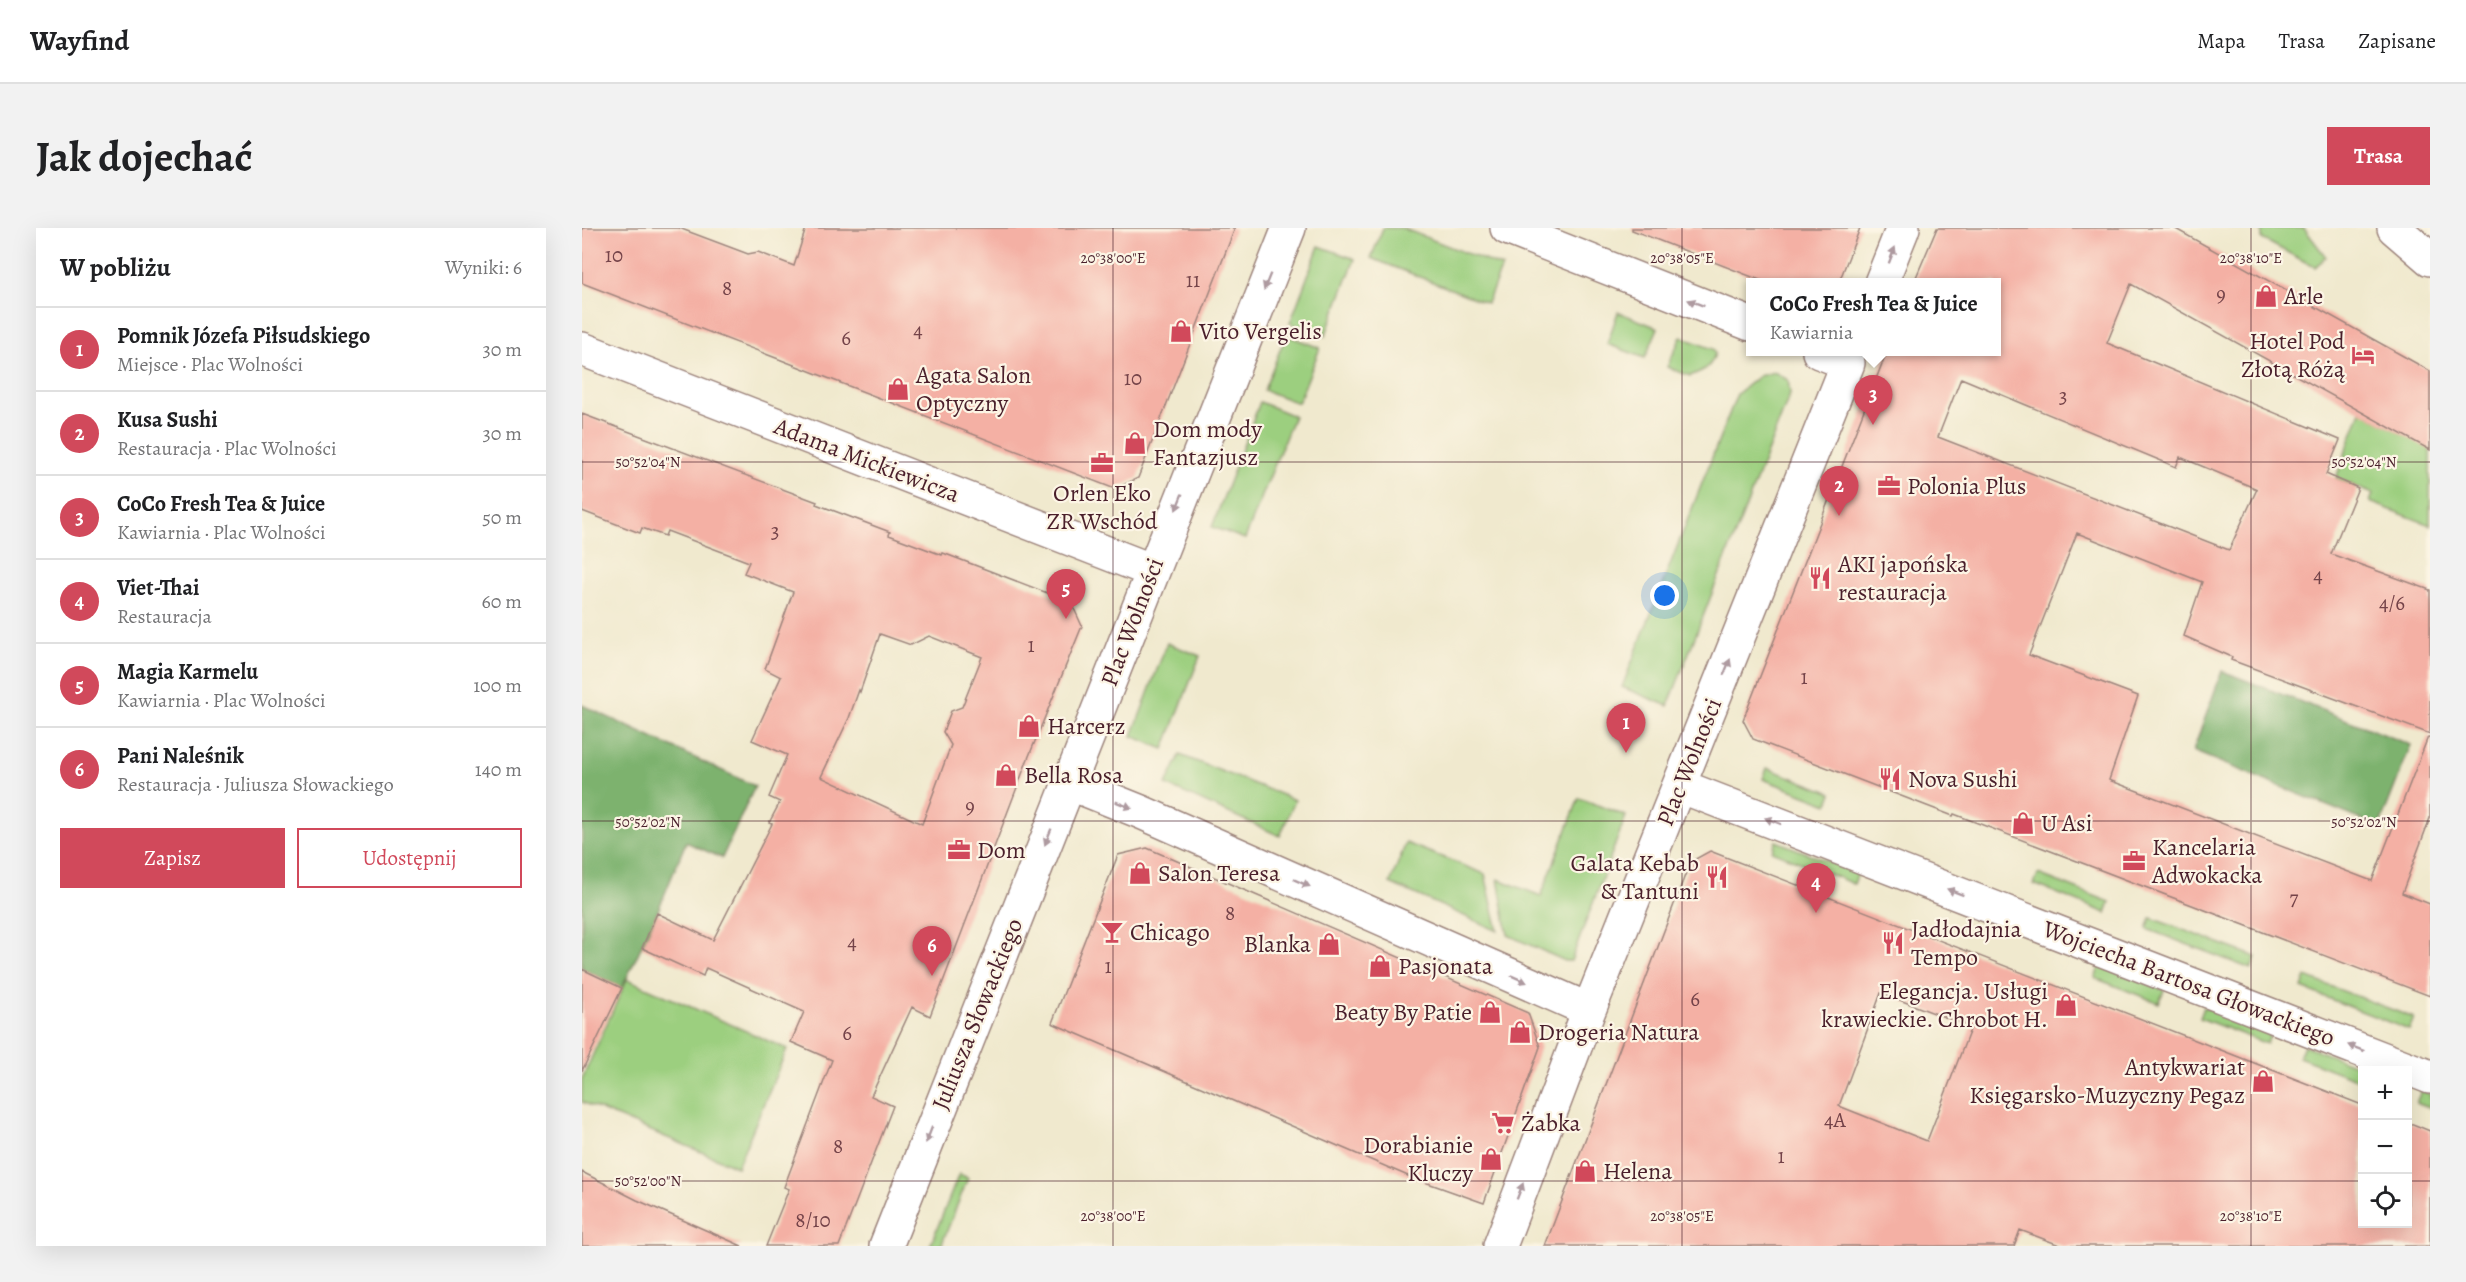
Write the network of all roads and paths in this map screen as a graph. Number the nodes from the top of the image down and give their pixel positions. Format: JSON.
{"nodes":[{"id":1,"x":1288,"y":228,"type":"edge"},
{"id":2,"x":1507,"y":228,"type":"edge"},
{"id":3,"x":1902,"y":228,"type":"edge"},
{"id":4,"x":2394,"y":228,"type":"edge"},
{"id":5,"x":2430,"y":260,"type":"edge"},
{"id":6,"x":1883,"y":278,"type":"edge"},
{"id":7,"x":1746,"y":322,"type":"edge"},
{"id":8,"x":582,"y":350,"type":"edge"},
{"id":9,"x":1840,"y":356,"type":"edge"},
{"id":10,"x":1153,"y":572,"type":"junction"},
{"id":11,"x":1069,"y":783,"type":"junction"},
{"id":12,"x":1680,"y":786,"type":"junction"},
{"id":13,"x":1589,"y":1011,"type":"junction"},
{"id":14,"x":2430,"y":1077,"type":"edge"},
{"id":15,"x":885,"y":1246,"type":"edge"},
{"id":16,"x":1500,"y":1246,"type":"edge"}],
"edges":[{"from":1,"to":10,"type":"street","name":"Plac Wolności","one_way":true},
{"from":7,"to":2,"type":"street","one_way":true},
{"from":6,"to":3,"type":"street","one_way":true},
{"from":4,"to":5,"type":"street"},
{"from":8,"to":10,"type":"street","name":"Adama Mickiewicza"},
{"from":12,"to":9,"type":"street","name":"Plac Wolności","one_way":true},
{"from":10,"to":11,"type":"street","name":"Plac Wolności"},
{"from":11,"to":13,"type":"street","one_way":true},
{"from":11,"to":15,"type":"street","name":"Juliusza Słowackiego","one_way":true},
{"from":12,"to":13,"type":"street","name":"Plac Wolności"},
{"from":14,"to":12,"type":"street","name":"Wojciecha Bartosa Głowackiego","one_way":true},
{"from":16,"to":13,"type":"street","name":"Plac Wolności","one_way":true}]}
